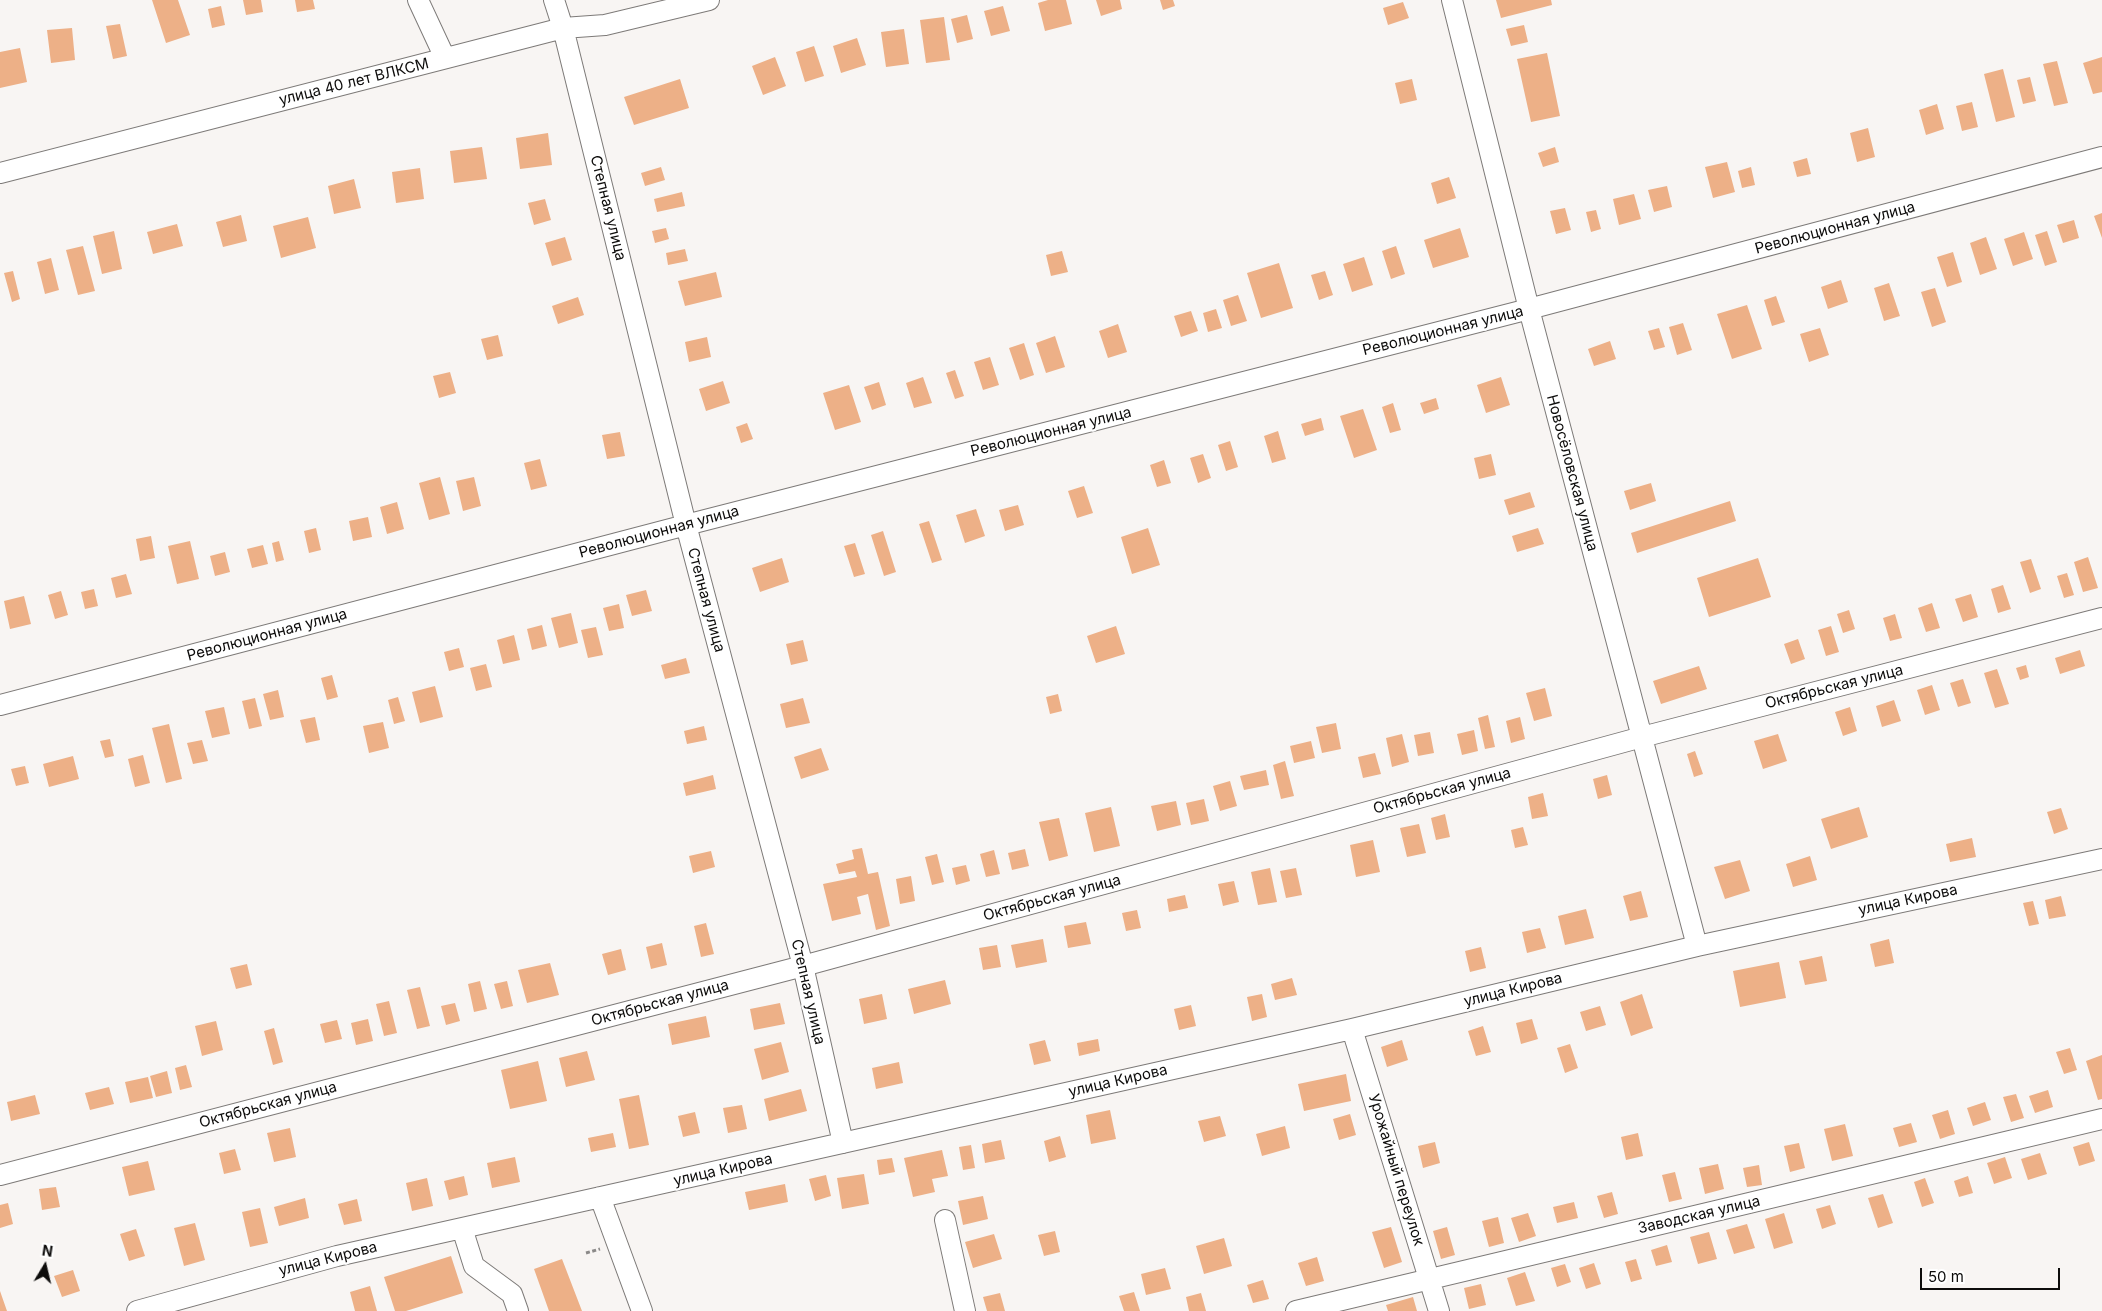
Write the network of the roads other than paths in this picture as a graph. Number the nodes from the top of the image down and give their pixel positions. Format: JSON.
{"nodes":[{"id":1,"x":418,"y":0,"type":"edge"},
{"id":2,"x":554,"y":0,"type":"edge"},
{"id":3,"x":709,"y":0,"type":"edge"},
{"id":4,"x":1452,"y":0,"type":"edge"},
{"id":5,"x":563,"y":28,"type":"junction"},
{"id":6,"x":445,"y":58,"type":"junction"},
{"id":7,"x":2102,"y":157,"type":"edge"},
{"id":8,"x":0,"y":173,"type":"edge"},
{"id":9,"x":1529,"y":309,"type":"junction"},
{"id":10,"x":686,"y":525,"type":"junction"},
{"id":11,"x":2102,"y":618,"type":"edge"},
{"id":12,"x":0,"y":705,"type":"edge"},
{"id":13,"x":1642,"y":737,"type":"junction"},
{"id":14,"x":2102,"y":859,"type":"edge"},
{"id":15,"x":1697,"y":946,"type":"junction"},
{"id":16,"x":803,"y":966,"type":"junction"},
{"id":17,"x":1352,"y":1029,"type":"junction"},
{"id":18,"x":2102,"y":1119,"type":"edge"},
{"id":19,"x":843,"y":1143,"type":"junction"},
{"id":20,"x":0,"y":1175,"type":"edge"},
{"id":21,"x":600,"y":1198,"type":"junction"},
{"id":22,"x":945,"y":1220,"type":"dead end"},
{"id":23,"x":462,"y":1228,"type":"junction"},
{"id":24,"x":1430,"y":1280,"type":"junction"},
{"id":25,"x":137,"y":1311,"type":"edge"},
{"id":26,"x":518,"y":1311,"type":"edge"},
{"id":27,"x":642,"y":1311,"type":"edge"},
{"id":28,"x":965,"y":1311,"type":"edge"},
{"id":29,"x":1296,"y":1311,"type":"edge"},
{"id":30,"x":1439,"y":1311,"type":"edge"}],
"edges":[{"from":1,"to":6,"type":"street"},
{"from":2,"to":5,"type":"street","name":"Степная улица"},
{"from":3,"to":5,"type":"street","name":"улица 40 лет ВЛКСМ"},
{"from":4,"to":9,"type":"street","name":"Новосёловская улица"},
{"from":5,"to":6,"type":"street","name":"улица 40 лет ВЛКСМ"},
{"from":5,"to":10,"type":"street","name":"Степная улица"},
{"from":6,"to":8,"type":"street","name":"улица 40 лет ВЛКСМ"},
{"from":7,"to":9,"type":"street","name":"Революционная улица"},
{"from":9,"to":10,"type":"street","name":"Революционная улица"},
{"from":9,"to":13,"type":"street","name":"Новосёловская улица"},
{"from":10,"to":12,"type":"street","name":"Революционная улица"},
{"from":10,"to":16,"type":"street","name":"Степная улица"},
{"from":11,"to":13,"type":"street","name":"Октябрьская улица"},
{"from":13,"to":15,"type":"street","name":"Новосёловская улица"},
{"from":13,"to":16,"type":"street","name":"Октябрьская улица"},
{"from":14,"to":15,"type":"street","name":"улица Кирова"},
{"from":15,"to":17,"type":"street","name":"улица Кирова"},
{"from":16,"to":19,"type":"street","name":"Степная улица"},
{"from":16,"to":20,"type":"street","name":"Октябрьская улица"},
{"from":17,"to":19,"type":"street","name":"улица Кирова"},
{"from":17,"to":24,"type":"street","name":"Урожайный переулок"},
{"from":18,"to":24,"type":"street","name":"Заводская улица"},
{"from":19,"to":21,"type":"street","name":"улица Кирова"},
{"from":21,"to":23,"type":"street","name":"улица Кирова"},
{"from":21,"to":27,"type":"street"},
{"from":22,"to":28,"type":"street"},
{"from":23,"to":25,"type":"street","name":"улица Кирова"},
{"from":23,"to":26,"type":"street"},
{"from":24,"to":29,"type":"street","name":"Заводская улица"},
{"from":24,"to":30,"type":"street","name":"Урожайный переулок"}]}
